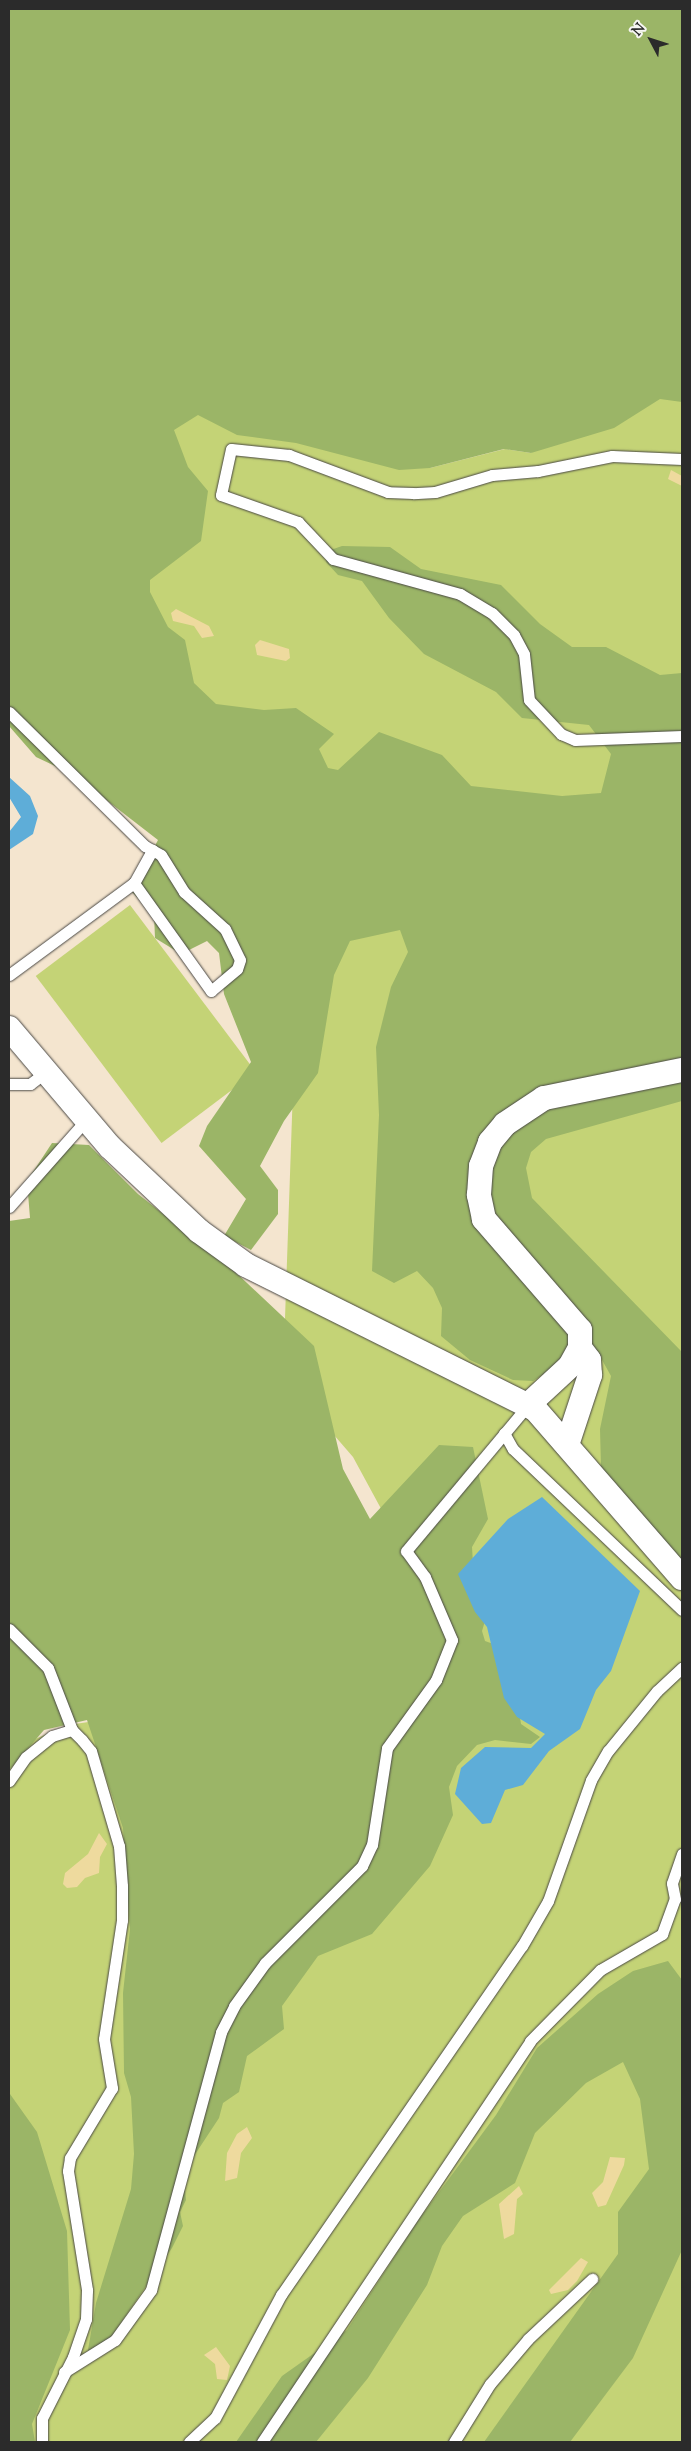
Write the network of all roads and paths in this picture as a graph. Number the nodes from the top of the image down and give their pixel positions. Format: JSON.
{"nodes":[{"id":1,"x":682,"y":459,"type":"edge"},
{"id":2,"x":9,"y":712,"type":"edge"},
{"id":3,"x":682,"y":736,"type":"edge"},
{"id":4,"x":152,"y":850,"type":"junction"},
{"id":5,"x":134,"y":883,"type":"junction"},
{"id":6,"x":9,"y":975,"type":"edge"},
{"id":7,"x":9,"y":1028,"type":"edge"},
{"id":8,"x":682,"y":1070,"type":"edge"},
{"id":9,"x":47,"y":1071,"type":"junction"},
{"id":10,"x":9,"y":1084,"type":"edge"},
{"id":11,"x":85,"y":1121,"type":"junction"},
{"id":12,"x":11,"y":1198,"type":"edge"},
{"id":13,"x":580,"y":1348,"type":"junction"},
{"id":14,"x":529,"y":1404,"type":"junction"},
{"id":15,"x":504,"y":1433,"type":"junction"},
{"id":16,"x":567,"y":1445,"type":"junction"},
{"id":17,"x":682,"y":1578,"type":"edge"},
{"id":18,"x":682,"y":1610,"type":"edge"},
{"id":19,"x":9,"y":1629,"type":"edge"},
{"id":20,"x":682,"y":1668,"type":"edge"},
{"id":21,"x":72,"y":1730,"type":"junction"},
{"id":22,"x":9,"y":1781,"type":"edge"},
{"id":23,"x":682,"y":1854,"type":"edge"},
{"id":24,"x":675,"y":1899,"type":"junction"},
{"id":25,"x":682,"y":1910,"type":"edge"},
{"id":26,"x":592,"y":2278,"type":"dead end"},
{"id":27,"x":64,"y":2372,"type":"junction"},
{"id":28,"x":42,"y":2442,"type":"edge"},
{"id":29,"x":189,"y":2442,"type":"edge"},
{"id":30,"x":262,"y":2442,"type":"edge"},
{"id":31,"x":454,"y":2442,"type":"edge"}],
"edges":[{"from":1,"to":3,"type":"lane"},
{"from":2,"to":4,"type":"lane"},
{"from":4,"to":5,"type":"lane"},
{"from":4,"to":5,"type":"lane"},
{"from":5,"to":6,"type":"lane"},
{"from":7,"to":9,"type":"street"},
{"from":8,"to":13,"type":"street"},
{"from":9,"to":10,"type":"lane"},
{"from":9,"to":11,"type":"street"},
{"from":11,"to":12,"type":"lane"},
{"from":11,"to":14,"type":"street"},
{"from":13,"to":14,"type":"street"},
{"from":13,"to":16,"type":"street"},
{"from":14,"to":15,"type":"lane"},
{"from":14,"to":16,"type":"street"},
{"from":15,"to":18,"type":"lane"},
{"from":15,"to":27,"type":"lane"},
{"from":16,"to":17,"type":"street"},
{"from":19,"to":21,"type":"lane"},
{"from":20,"to":29,"type":"lane"},
{"from":21,"to":22,"type":"lane"},
{"from":21,"to":27,"type":"lane"},
{"from":23,"to":24,"type":"lane"},
{"from":24,"to":25,"type":"lane"},
{"from":24,"to":30,"type":"lane"},
{"from":26,"to":31,"type":"lane"},
{"from":27,"to":28,"type":"lane"}]}
